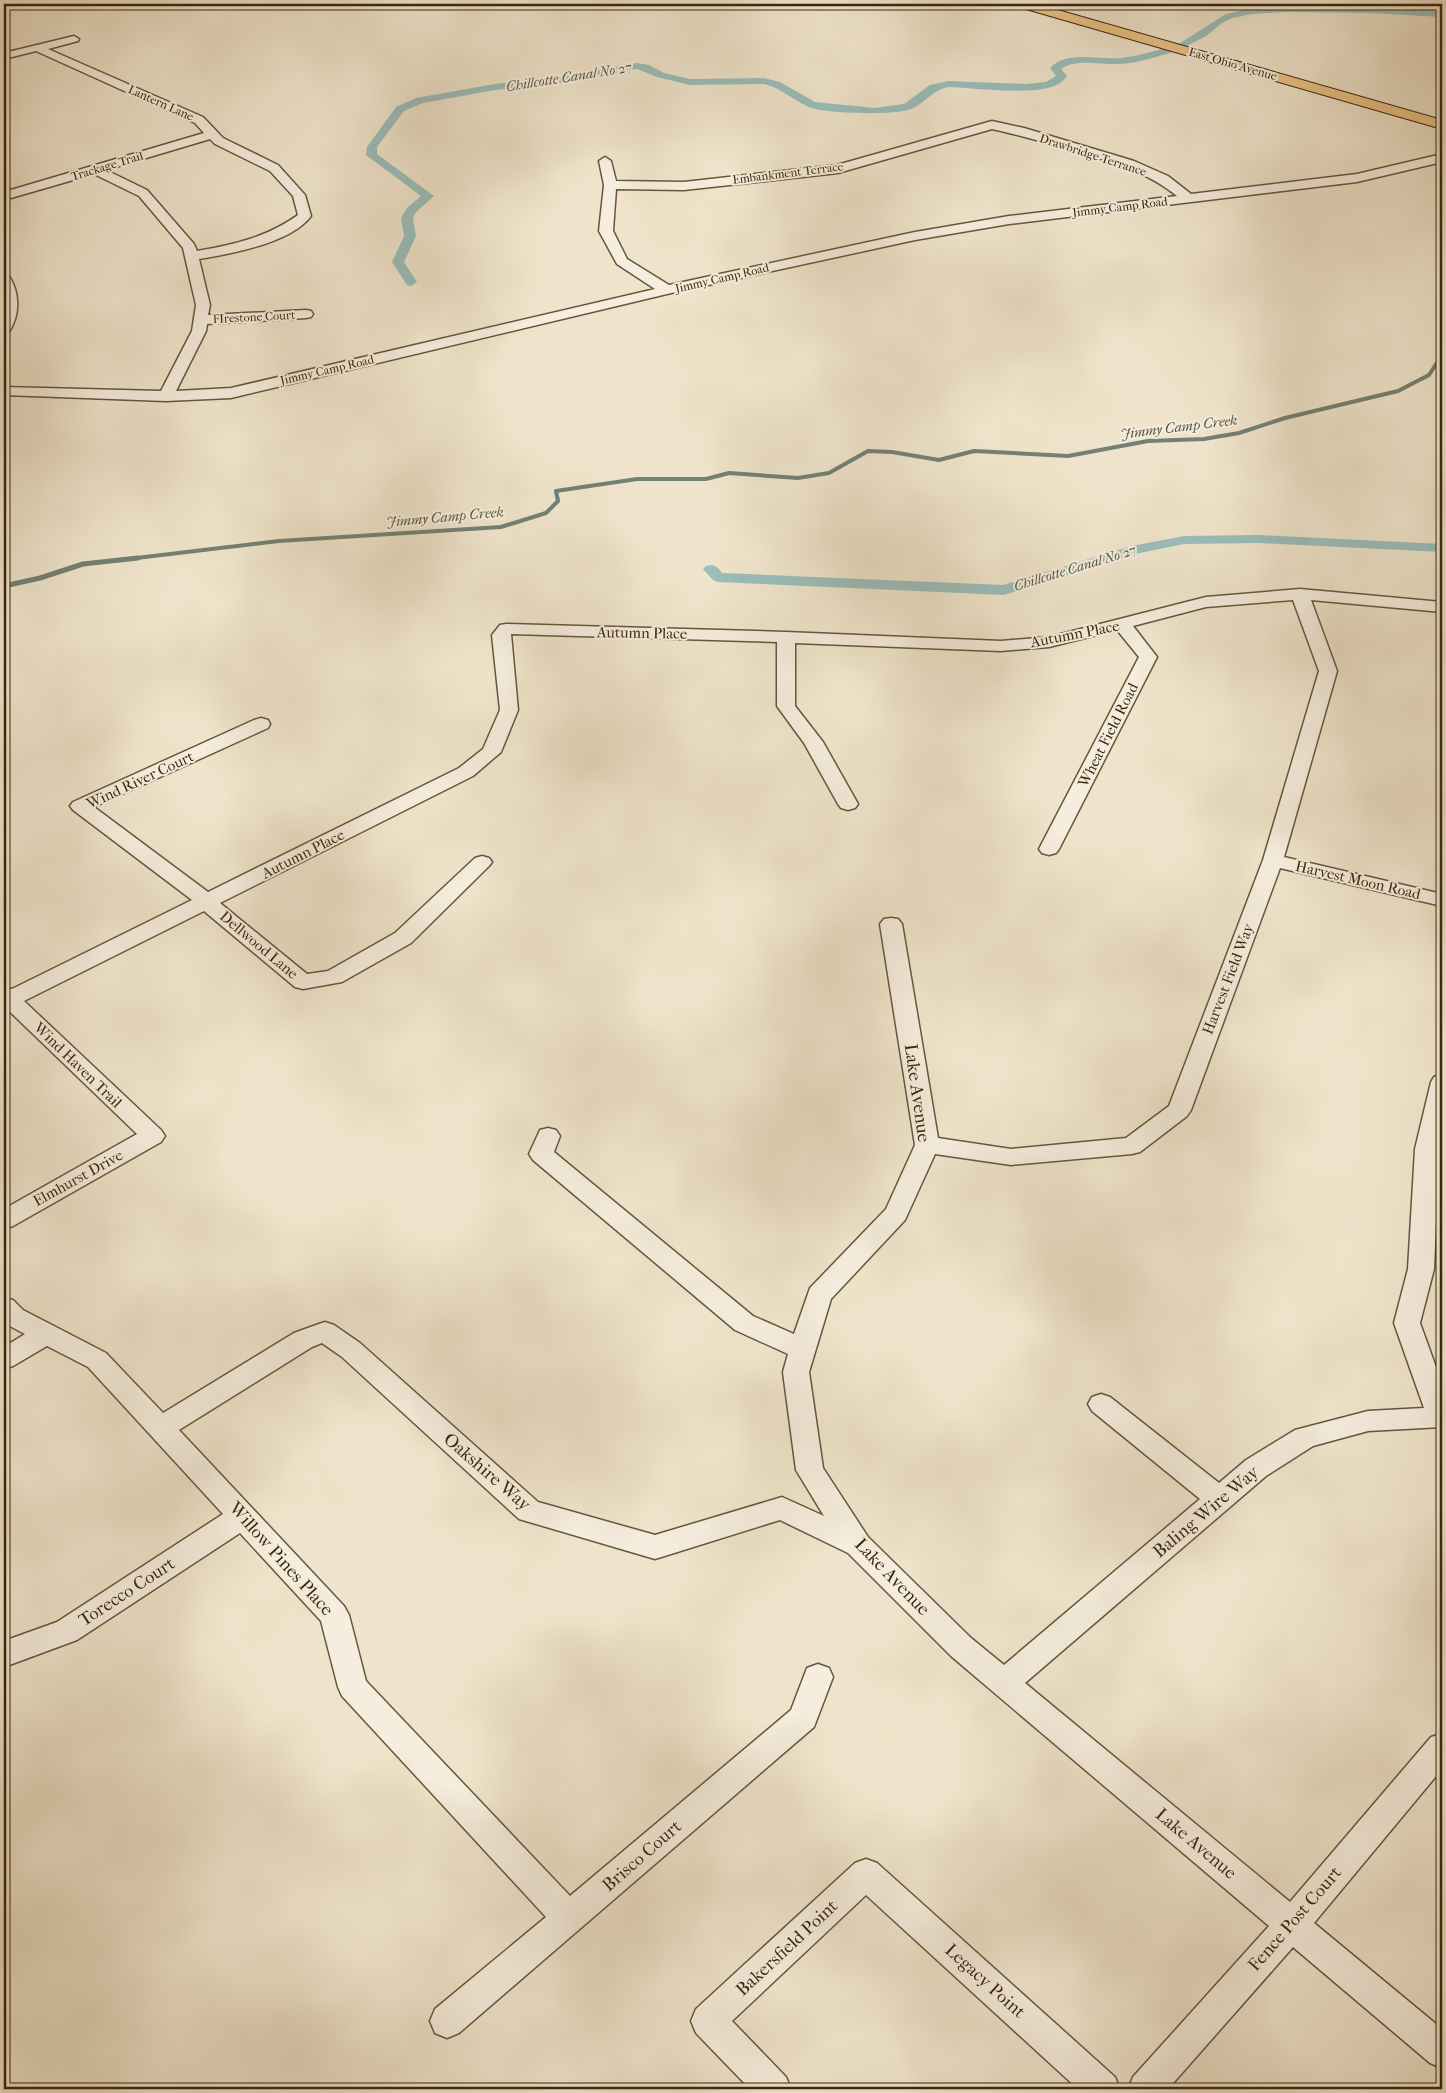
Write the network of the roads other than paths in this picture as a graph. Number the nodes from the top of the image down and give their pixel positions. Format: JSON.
{"nodes":[{"id":1,"x":1024,"y":4,"type":"edge"},
{"id":2,"x":74,"y":39,"type":"dead end"},
{"id":3,"x":38,"y":48,"type":"junction"},
{"id":4,"x":4,"y":56,"type":"edge"},
{"id":5,"x":992,"y":125,"type":"joint"},
{"id":6,"x":1442,"y":125,"type":"edge"},
{"id":7,"x":211,"y":135,"type":"junction"},
{"id":8,"x":1442,"y":158,"type":"edge"},
{"id":9,"x":605,"y":161,"type":"dead end"},
{"id":10,"x":94,"y":170,"type":"junction"},
{"id":11,"x":610,"y":185,"type":"junction"},
{"id":12,"x":4,"y":196,"type":"edge"},
{"id":13,"x":1188,"y":198,"type":"junction"},
{"id":14,"x":191,"y":256,"type":"junction"},
{"id":15,"x":4,"y":279,"type":"edge"},
{"id":16,"x":667,"y":290,"type":"junction"},
{"id":17,"x":306,"y":314,"type":"dead end"},
{"id":18,"x":201,"y":320,"type":"junction"},
{"id":19,"x":4,"y":330,"type":"edge"},
{"id":20,"x":4,"y":391,"type":"edge"},
{"id":21,"x":166,"y":396,"type":"junction"},
{"id":22,"x":1300,"y":594,"type":"junction"},
{"id":23,"x":1442,"y":607,"type":"edge"},
{"id":24,"x":1122,"y":624,"type":"junction"},
{"id":25,"x":786,"y":637,"type":"junction"},
{"id":26,"x":261,"y":724,"type":"dead end"},
{"id":27,"x":848,"y":804,"type":"dead end"},
{"id":28,"x":1049,"y":849,"type":"dead end"},
{"id":29,"x":1273,"y":860,"type":"junction"},
{"id":30,"x":482,"y":862,"type":"dead end"},
{"id":31,"x":1442,"y":900,"type":"edge"},
{"id":32,"x":207,"y":902,"type":"junction"},
{"id":33,"x":891,"y":924,"type":"dead end"},
{"id":34,"x":7,"y":997,"type":"edge"},
{"id":35,"x":1442,"y":1082,"type":"edge"},
{"id":36,"x":153,"y":1136,"type":"joint"},
{"id":37,"x":548,"y":1136,"type":"dead end"},
{"id":38,"x":928,"y":1145,"type":"junction"},
{"id":39,"x":4,"y":1220,"type":"edge"},
{"id":40,"x":4,"y":1307,"type":"edge"},
{"id":41,"x":46,"y":1334,"type":"junction"},
{"id":42,"x":803,"y":1349,"type":"junction"},
{"id":43,"x":4,"y":1359,"type":"edge"},
{"id":44,"x":1101,"y":1404,"type":"dead end"},
{"id":45,"x":1442,"y":1417,"type":"edge"},
{"id":46,"x":161,"y":1428,"type":"junction"},
{"id":47,"x":1220,"y":1498,"type":"junction"},
{"id":48,"x":243,"y":1516,"type":"junction"},
{"id":49,"x":858,"y":1546,"type":"junction"},
{"id":50,"x":4,"y":1654,"type":"edge"},
{"id":51,"x":818,"y":1677,"type":"dead end"},
{"id":52,"x":1005,"y":1682,"type":"junction"},
{"id":53,"x":1442,"y":1747,"type":"edge"},
{"id":54,"x":866,"y":1874,"type":"joint"},
{"id":55,"x":569,"y":1918,"type":"junction"},
{"id":56,"x":1291,"y":1925,"type":"junction"},
{"id":57,"x":447,"y":2021,"type":"dead end"},
{"id":58,"x":1442,"y":2051,"type":"edge"},
{"id":59,"x":774,"y":2089,"type":"edge"},
{"id":60,"x":1104,"y":2089,"type":"edge"},
{"id":61,"x":1145,"y":2089,"type":"edge"}],
"edges":[{"from":1,"to":6,"type":"main road","name":"East Ohio Avenue"},
{"from":2,"to":3,"type":"street"},
{"from":3,"to":4,"type":"street"},
{"from":3,"to":7,"type":"street","name":"Lantern Lane"},
{"from":5,"to":11,"type":"street","name":"Embankment Terrace"},
{"from":5,"to":13,"type":"street","name":"Drawbridge Terrance"},
{"from":7,"to":10,"type":"street","name":"Trackage Trail"},
{"from":7,"to":14,"type":"street","name":"Lantern Lane"},
{"from":8,"to":13,"type":"street","name":"Jimmy Camp Road"},
{"from":9,"to":11,"type":"street"},
{"from":10,"to":12,"type":"street","name":"Trackage Trail"},
{"from":10,"to":14,"type":"street"},
{"from":11,"to":16,"type":"street"},
{"from":13,"to":16,"type":"street","name":"Jimmy Camp Road"},
{"from":14,"to":18,"type":"street"},
{"from":15,"to":19,"type":"street"},
{"from":16,"to":21,"type":"street","name":"Jimmy Camp Road"},
{"from":17,"to":18,"type":"street","name":"FIrestone Court"},
{"from":18,"to":21,"type":"street"},
{"from":20,"to":21,"type":"street","name":"Jimmy Camp Road"},
{"from":22,"to":23,"type":"street","name":"Autumn Place"},
{"from":22,"to":24,"type":"street","name":"Autumn Place"},
{"from":22,"to":29,"type":"street","name":"Harvest Field Way"},
{"from":24,"to":25,"type":"street","name":"Autumn Place"},
{"from":24,"to":28,"type":"street","name":"Wheat Field Road"},
{"from":25,"to":27,"type":"street"},
{"from":25,"to":32,"type":"street","name":"Autumn Place"},
{"from":26,"to":32,"type":"street","name":"Wind River Court"},
{"from":29,"to":31,"type":"street","name":"Harvest Moon Road"},
{"from":29,"to":38,"type":"street","name":"Harvest Field Way"},
{"from":30,"to":32,"type":"street","name":"Dellwood Lane"},
{"from":32,"to":34,"type":"street","name":"Autumn Place"},
{"from":33,"to":38,"type":"street","name":"Lake Avenue"},
{"from":34,"to":36,"type":"street","name":"Wind Haven Trail"},
{"from":35,"to":45,"type":"street"},
{"from":36,"to":39,"type":"street","name":"Elmhurst Drive"},
{"from":37,"to":42,"type":"street"},
{"from":38,"to":42,"type":"street","name":"Lake Avenue"},
{"from":40,"to":41,"type":"street","name":"Willow Pines Place"},
{"from":41,"to":43,"type":"street"},
{"from":41,"to":46,"type":"street","name":"Willow Pines Place"},
{"from":42,"to":49,"type":"street","name":"Lake Avenue"},
{"from":44,"to":47,"type":"street"},
{"from":45,"to":47,"type":"street","name":"Baling Wire Way"},
{"from":46,"to":48,"type":"street","name":"Willow Pines Place"},
{"from":46,"to":49,"type":"street","name":"Oakshire Way"},
{"from":47,"to":52,"type":"street","name":"Baling Wire Way"},
{"from":48,"to":50,"type":"street","name":"Torecco Court"},
{"from":48,"to":55,"type":"street","name":"Willow Pines Place"},
{"from":49,"to":52,"type":"street","name":"Lake Avenue"},
{"from":51,"to":55,"type":"street","name":"Brisco Court"},
{"from":52,"to":56,"type":"street","name":"Lake Avenue"},
{"from":53,"to":56,"type":"street","name":"Fence Post Court"},
{"from":54,"to":59,"type":"street","name":"Bakersfield Point"},
{"from":54,"to":60,"type":"street","name":"Legacy Point"},
{"from":55,"to":57,"type":"street","name":"Brisco Court"},
{"from":56,"to":58,"type":"street","name":"Lake Avenue"},
{"from":56,"to":61,"type":"street","name":"Fence Post Court"}]}
